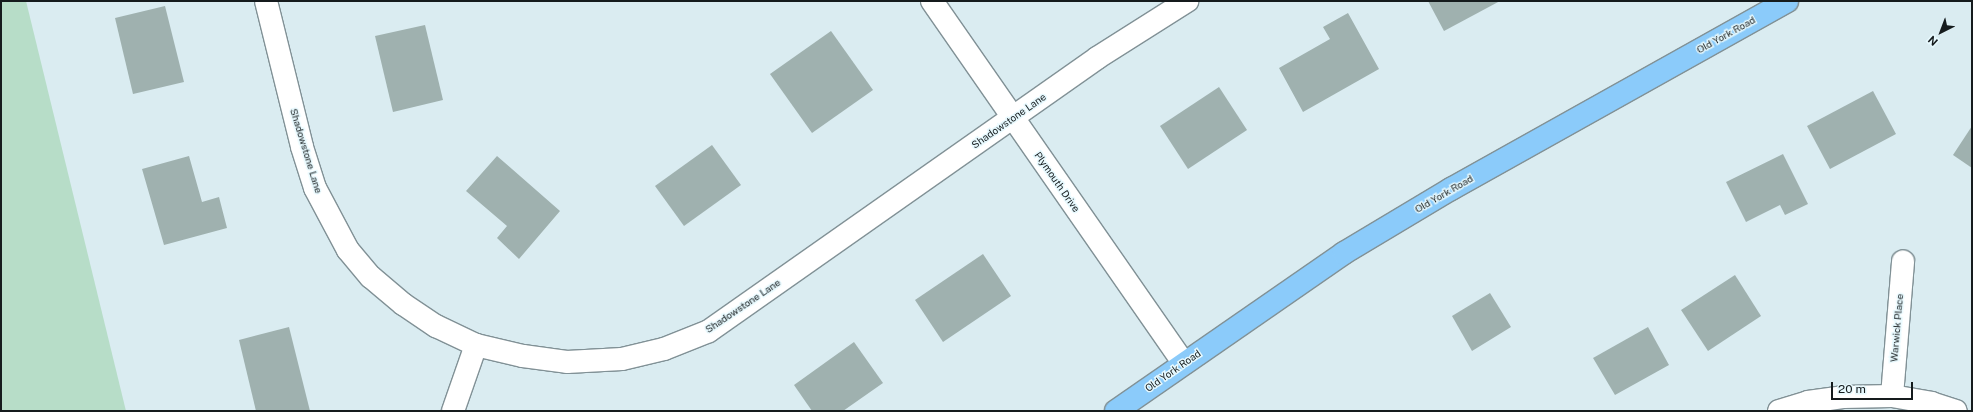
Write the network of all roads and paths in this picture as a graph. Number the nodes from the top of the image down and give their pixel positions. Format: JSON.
{"nodes":[{"id":1,"x":266,"y":1,"type":"edge"},
{"id":2,"x":932,"y":1,"type":"edge"},
{"id":3,"x":1187,"y":1,"type":"edge"},
{"id":4,"x":1787,"y":1,"type":"edge"},
{"id":5,"x":1012,"y":119,"type":"junction"},
{"id":6,"x":1903,"y":261,"type":"dead end"},
{"id":7,"x":476,"y":345,"type":"junction"},
{"id":8,"x":1184,"y":362,"type":"junction"},
{"id":9,"x":1892,"y":396,"type":"junction"},
{"id":10,"x":453,"y":411,"type":"edge"},
{"id":11,"x":1116,"y":411,"type":"edge"},
{"id":12,"x":1779,"y":411,"type":"edge"},
{"id":13,"x":1956,"y":411,"type":"edge"}],
"edges":[{"from":1,"to":7,"type":"street","name":"Shadowstone Lane"},
{"from":2,"to":5,"type":"street","name":"Plymouth Drive"},
{"from":3,"to":5,"type":"street","name":"Shadowstone Lane"},
{"from":4,"to":8,"type":"main road","name":"Old York Road"},
{"from":5,"to":7,"type":"street","name":"Shadowstone Lane"},
{"from":5,"to":8,"type":"street","name":"Plymouth Drive"},
{"from":6,"to":9,"type":"street","name":"Warwick Place"},
{"from":7,"to":10,"type":"street"},
{"from":8,"to":11,"type":"main road","name":"Old York Road"},
{"from":9,"to":12,"type":"street"},
{"from":9,"to":13,"type":"street"}]}
